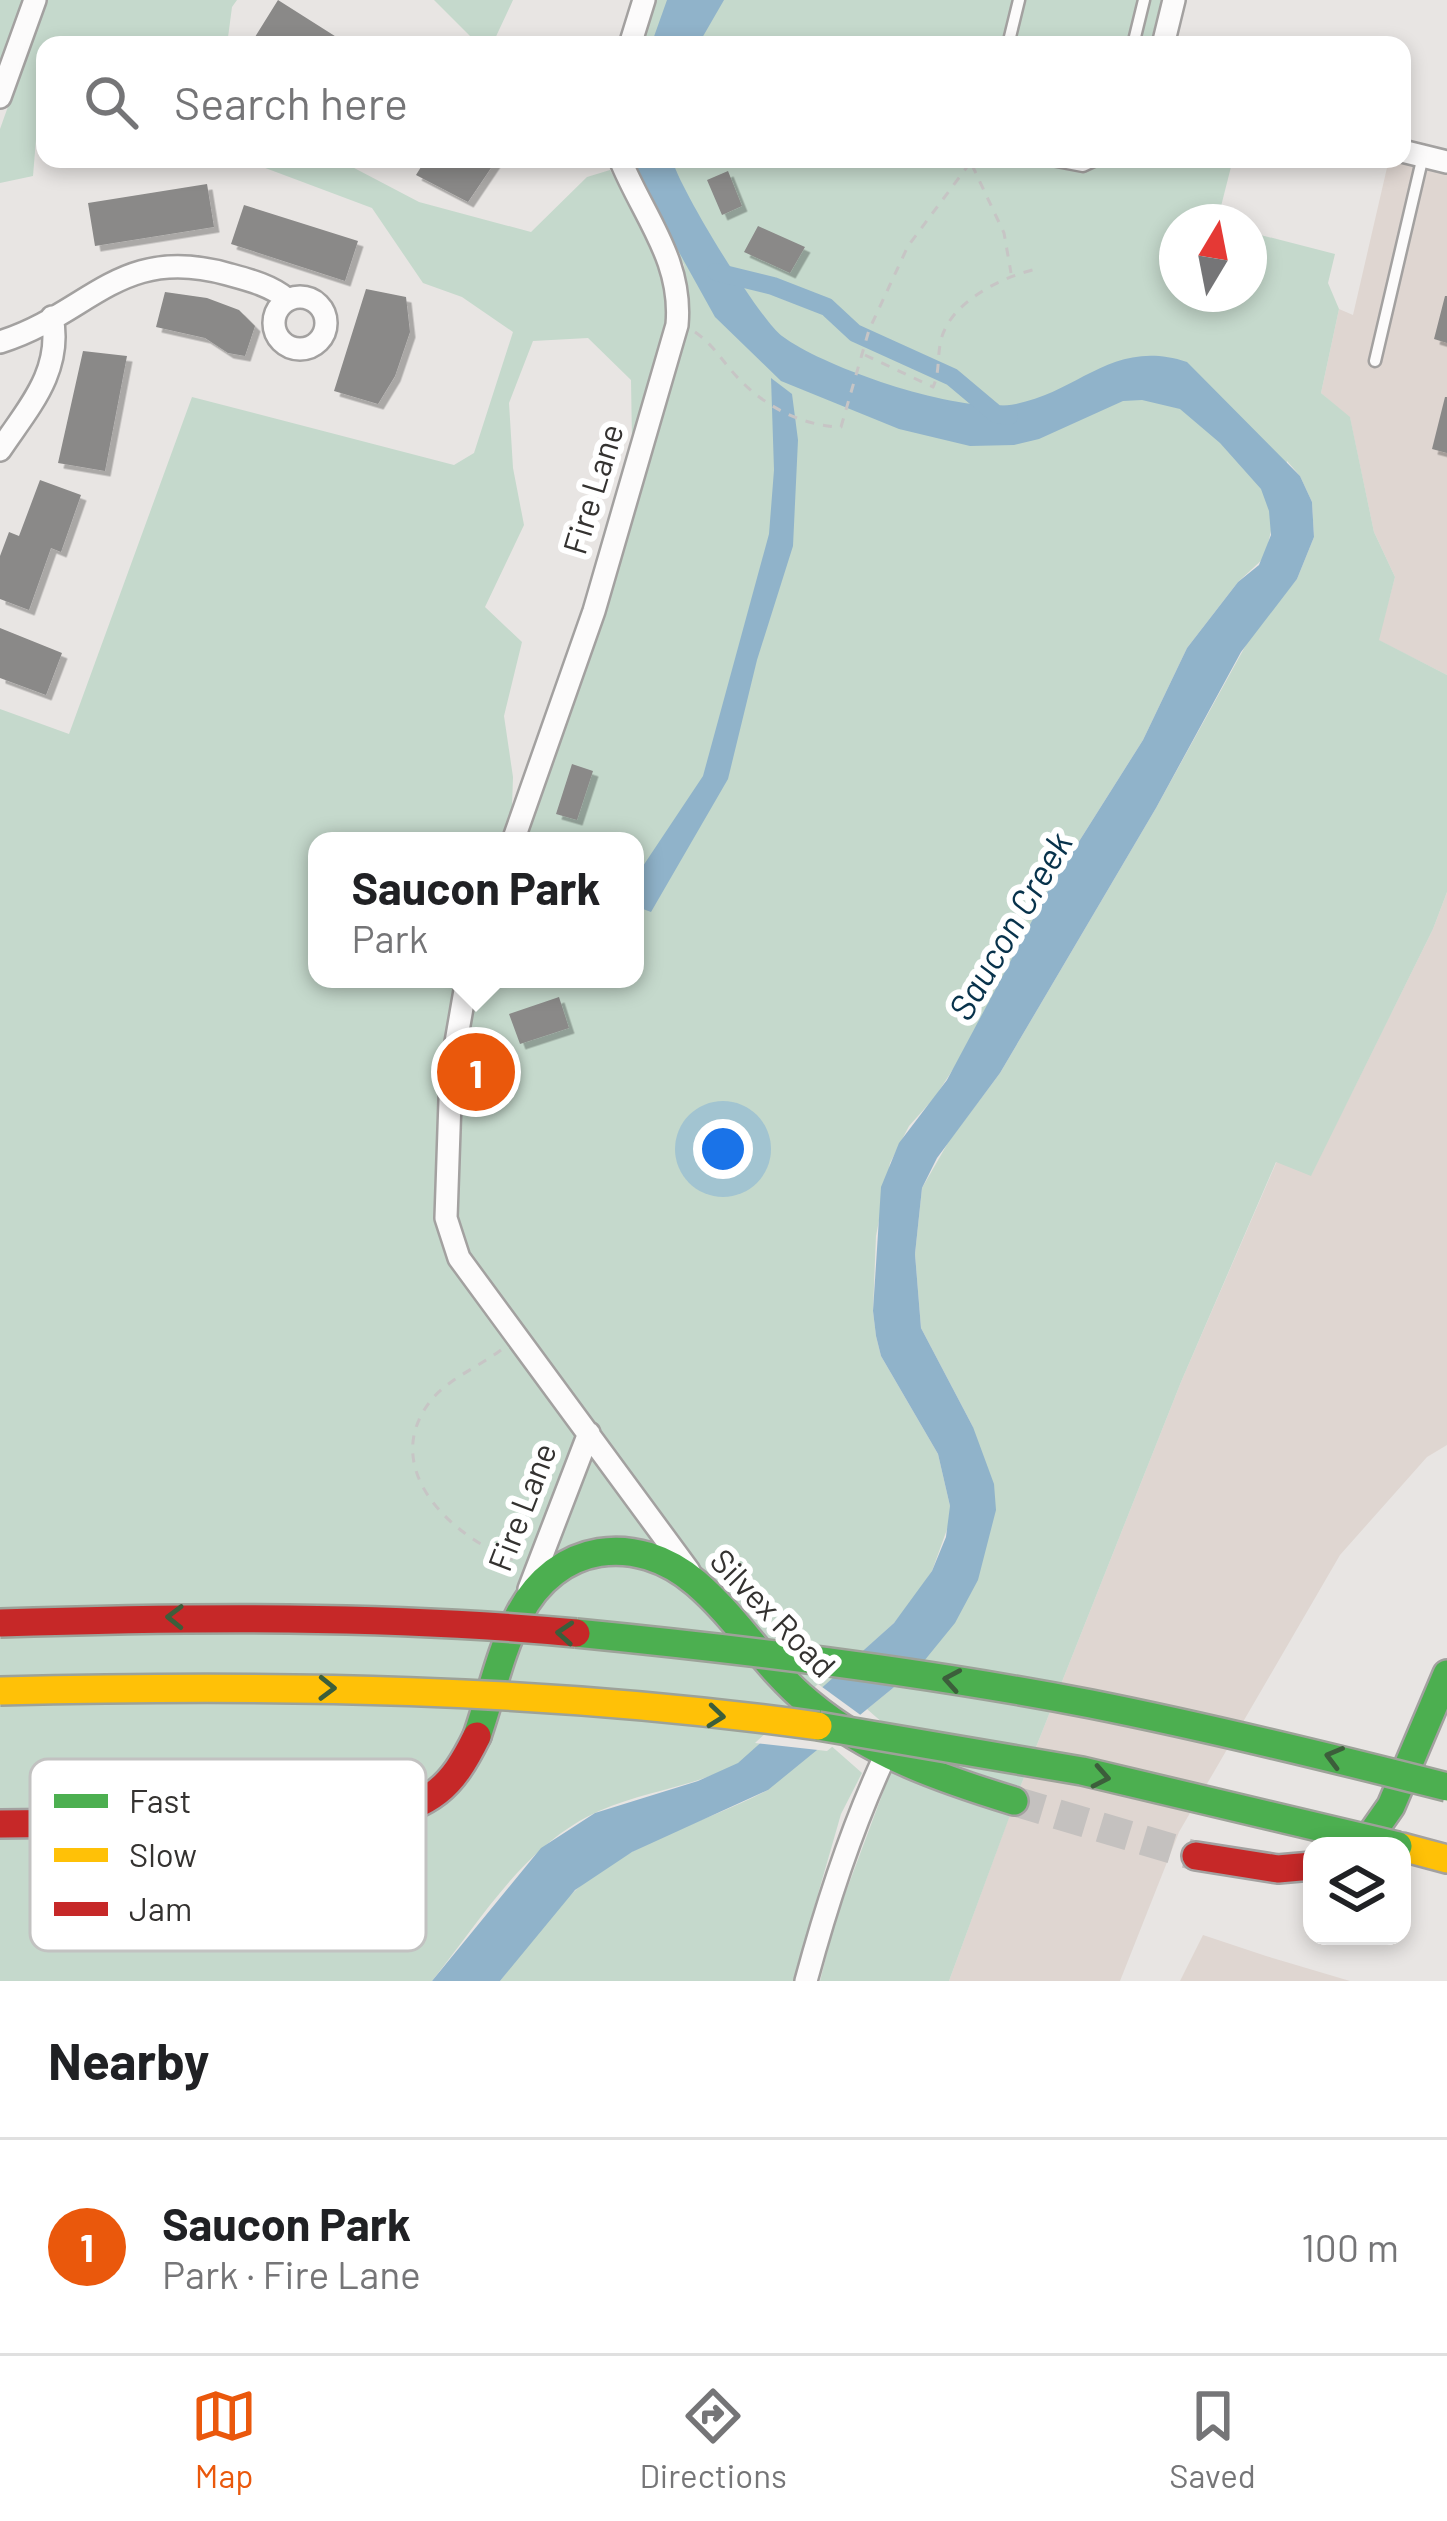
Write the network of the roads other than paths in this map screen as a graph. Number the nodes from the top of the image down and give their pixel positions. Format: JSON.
{"nodes":[{"id":1,"x":35,"y":0,"type":"edge"},
{"id":2,"x":644,"y":0,"type":"edge"},
{"id":3,"x":1018,"y":0,"type":"edge"},
{"id":4,"x":1144,"y":0,"type":"edge"},
{"id":5,"x":1174,"y":0,"type":"edge"},
{"id":6,"x":633,"y":36,"type":"edge"},
{"id":7,"x":1010,"y":36,"type":"edge"},
{"id":8,"x":1135,"y":36,"type":"edge"},
{"id":9,"x":1165,"y":36,"type":"edge"},
{"id":10,"x":0,"y":97,"type":"edge"},
{"id":11,"x":1413,"y":153,"type":"edge"},
{"id":12,"x":1447,"y":162,"type":"edge"},
{"id":13,"x":624,"y":168,"type":"edge"},
{"id":14,"x":1410,"y":168,"type":"edge"},
{"id":15,"x":287,"y":299,"type":"dead end"},
{"id":16,"x":52,"y":317,"type":"junction"},
{"id":17,"x":0,"y":342,"type":"edge"},
{"id":18,"x":1375,"y":361,"type":"dead end"},
{"id":19,"x":0,"y":450,"type":"edge"},
{"id":20,"x":516,"y":832,"type":"edge"},
{"id":21,"x":465,"y":988,"type":"edge"},
{"id":22,"x":589,"y":1432,"type":"junction"},
{"id":23,"x":697,"y":1583,"type":"junction"},
{"id":24,"x":523,"y":1606,"type":"junction"},
{"id":25,"x":0,"y":1623,"type":"edge"},
{"id":26,"x":1447,"y":1674,"type":"edge"},
{"id":27,"x":0,"y":1691,"type":"edge"},
{"id":28,"x":885,"y":1756,"type":"junction"},
{"id":29,"x":1447,"y":1787,"type":"edge"},
{"id":30,"x":1014,"y":1801,"type":"tunnel mouth"},
{"id":31,"x":426,"y":1803,"type":"edge"},
{"id":32,"x":0,"y":1824,"type":"edge"},
{"id":33,"x":30,"y":1824,"type":"edge"},
{"id":34,"x":1361,"y":1837,"type":"edge"},
{"id":35,"x":1370,"y":1837,"type":"edge"},
{"id":36,"x":1411,"y":1849,"type":"edge"},
{"id":37,"x":1196,"y":1856,"type":"tunnel mouth"},
{"id":38,"x":1447,"y":1859,"type":"edge"},
{"id":39,"x":1303,"y":1867,"type":"edge"},
{"id":40,"x":806,"y":1981,"type":"edge"}],
"edges":[{"from":1,"to":10,"type":"street"},
{"from":2,"to":6,"type":"street"},
{"from":3,"to":7,"type":"lane"},
{"from":4,"to":8,"type":"lane"},
{"from":5,"to":9,"type":"street"},
{"from":11,"to":12,"type":"street"},
{"from":13,"to":20,"type":"street","name":"Fire Lane"},
{"from":14,"to":18,"type":"lane"},
{"from":15,"to":16,"type":"street"},
{"from":16,"to":17,"type":"street"},
{"from":16,"to":19,"type":"street"},
{"from":21,"to":22,"type":"street","name":"Fire Lane"},
{"from":22,"to":23,"type":"street","name":"Fire Lane"},
{"from":22,"to":24,"type":"street","name":"Fire Lane"},
{"from":23,"to":24,"type":"main road","name":"Silvex Road"},
{"from":23,"to":28,"type":"main road","name":"Silvex Road"},
{"from":24,"to":31,"type":"main road","name":"Silvex Road"},
{"from":29,"to":25,"type":"main road","one_way":true,"bridge":true},
{"from":26,"to":35,"type":"main road"},
{"from":27,"to":34,"type":"main road","one_way":true,"bridge":true},
{"from":28,"to":30,"type":"main road"},
{"from":28,"to":40,"type":"street"},
{"from":32,"to":33,"type":"main road","name":"Silvex Road"},
{"from":36,"to":38,"type":"main road"},
{"from":37,"to":39,"type":"main road"}]}
